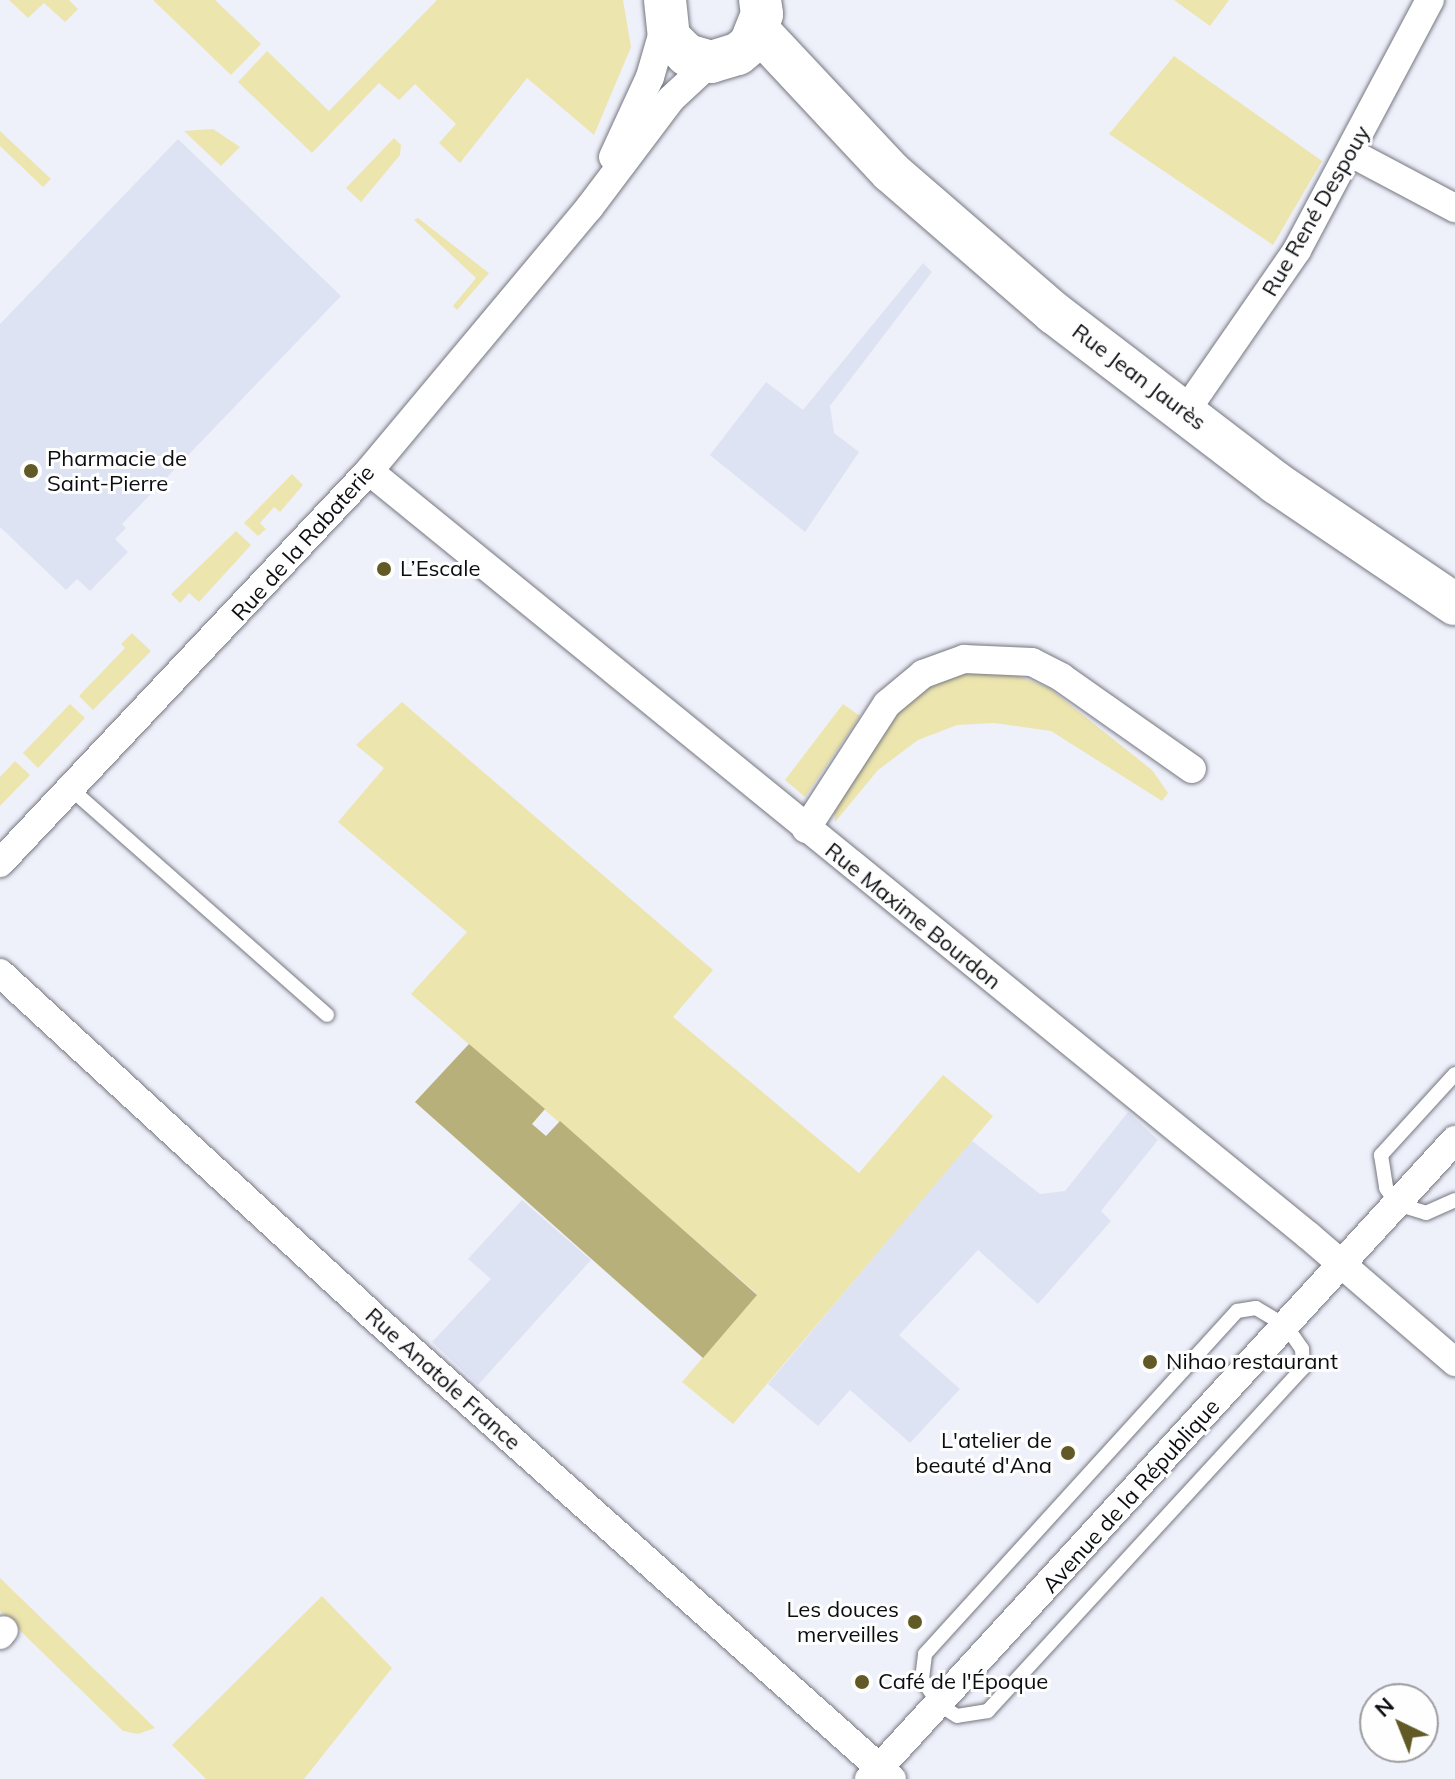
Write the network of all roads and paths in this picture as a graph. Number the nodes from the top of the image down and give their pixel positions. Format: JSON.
{"nodes":[{"id":1,"x":1430,"y":0,"type":"edge"},
{"id":2,"x":762,"y":11,"type":"edge"},
{"id":3,"x":665,"y":13,"type":"edge"},
{"id":4,"x":717,"y":61,"type":"junction"},
{"id":5,"x":842,"y":125,"type":"junction"},
{"id":6,"x":1351,"y":153,"type":"junction"},
{"id":7,"x":589,"y":208,"type":"junction"},
{"id":8,"x":1455,"y":208,"type":"edge"},
{"id":9,"x":1185,"y":412,"type":"junction"},
{"id":10,"x":369,"y":471,"type":"junction"},
{"id":11,"x":1455,"y":604,"type":"edge"},
{"id":12,"x":1192,"y":769,"type":"dead end"},
{"id":13,"x":72,"y":790,"type":"junction"},
{"id":14,"x":806,"y":829,"type":"junction"},
{"id":15,"x":0,"y":863,"type":"edge"},
{"id":16,"x":0,"y":973,"type":"edge"},
{"id":17,"x":327,"y":1015,"type":"dead end"},
{"id":18,"x":1455,"y":1074,"type":"edge"},
{"id":19,"x":1455,"y":1140,"type":"edge"},
{"id":20,"x":1455,"y":1200,"type":"edge"},
{"id":21,"x":1397,"y":1204,"type":"junction"},
{"id":22,"x":1343,"y":1264,"type":"junction"},
{"id":23,"x":1286,"y":1326,"type":"junction"},
{"id":24,"x":1455,"y":1362,"type":"edge"},
{"id":25,"x":940,"y":1705,"type":"junction"},
{"id":26,"x":880,"y":1775,"type":"edge"}],
"edges":[{"from":1,"to":6,"type":"street","name":"Rue René Despouy"},
{"from":2,"to":4,"type":"main road"},
{"from":2,"to":5,"type":"main road"},
{"from":3,"to":4,"type":"main road"},
{"from":3,"to":7,"type":"street","name":"Rue de la Rabaterie"},
{"from":4,"to":5,"type":"main road"},
{"from":4,"to":7,"type":"street","name":"Rue de la Rabaterie"},
{"from":5,"to":9,"type":"main road","name":"Rue Jean Jaurès"},
{"from":6,"to":8,"type":"street"},
{"from":6,"to":9,"type":"street","name":"Rue René Despouy"},
{"from":7,"to":10,"type":"street","name":"Rue de la Rabaterie"},
{"from":9,"to":11,"type":"main road","name":"Rue Jean Jaurès"},
{"from":10,"to":13,"type":"street","name":"Rue de la Rabaterie"},
{"from":10,"to":14,"type":"street","name":"Rue Maxime Bourdon"},
{"from":12,"to":14,"type":"street"},
{"from":13,"to":15,"type":"street","name":"Rue de la Rabaterie"},
{"from":13,"to":17,"type":"lane"},
{"from":14,"to":22,"type":"street","name":"Rue Maxime Bourdon"},
{"from":16,"to":26,"type":"street","name":"Rue Anatole France"},
{"from":18,"to":21,"type":"lane"},
{"from":19,"to":21,"type":"street","name":"Avenue de la République"},
{"from":20,"to":21,"type":"lane"},
{"from":21,"to":22,"type":"street","name":"Avenue de la République"},
{"from":22,"to":23,"type":"street","name":"Avenue de la République"},
{"from":22,"to":24,"type":"street","name":"Rue Maxime Bourdon"},
{"from":23,"to":25,"type":"street","name":"Avenue de la République"},
{"from":23,"to":25,"type":"lane"},
{"from":23,"to":25,"type":"lane"},
{"from":25,"to":26,"type":"street","name":"Avenue de la République"}]}
